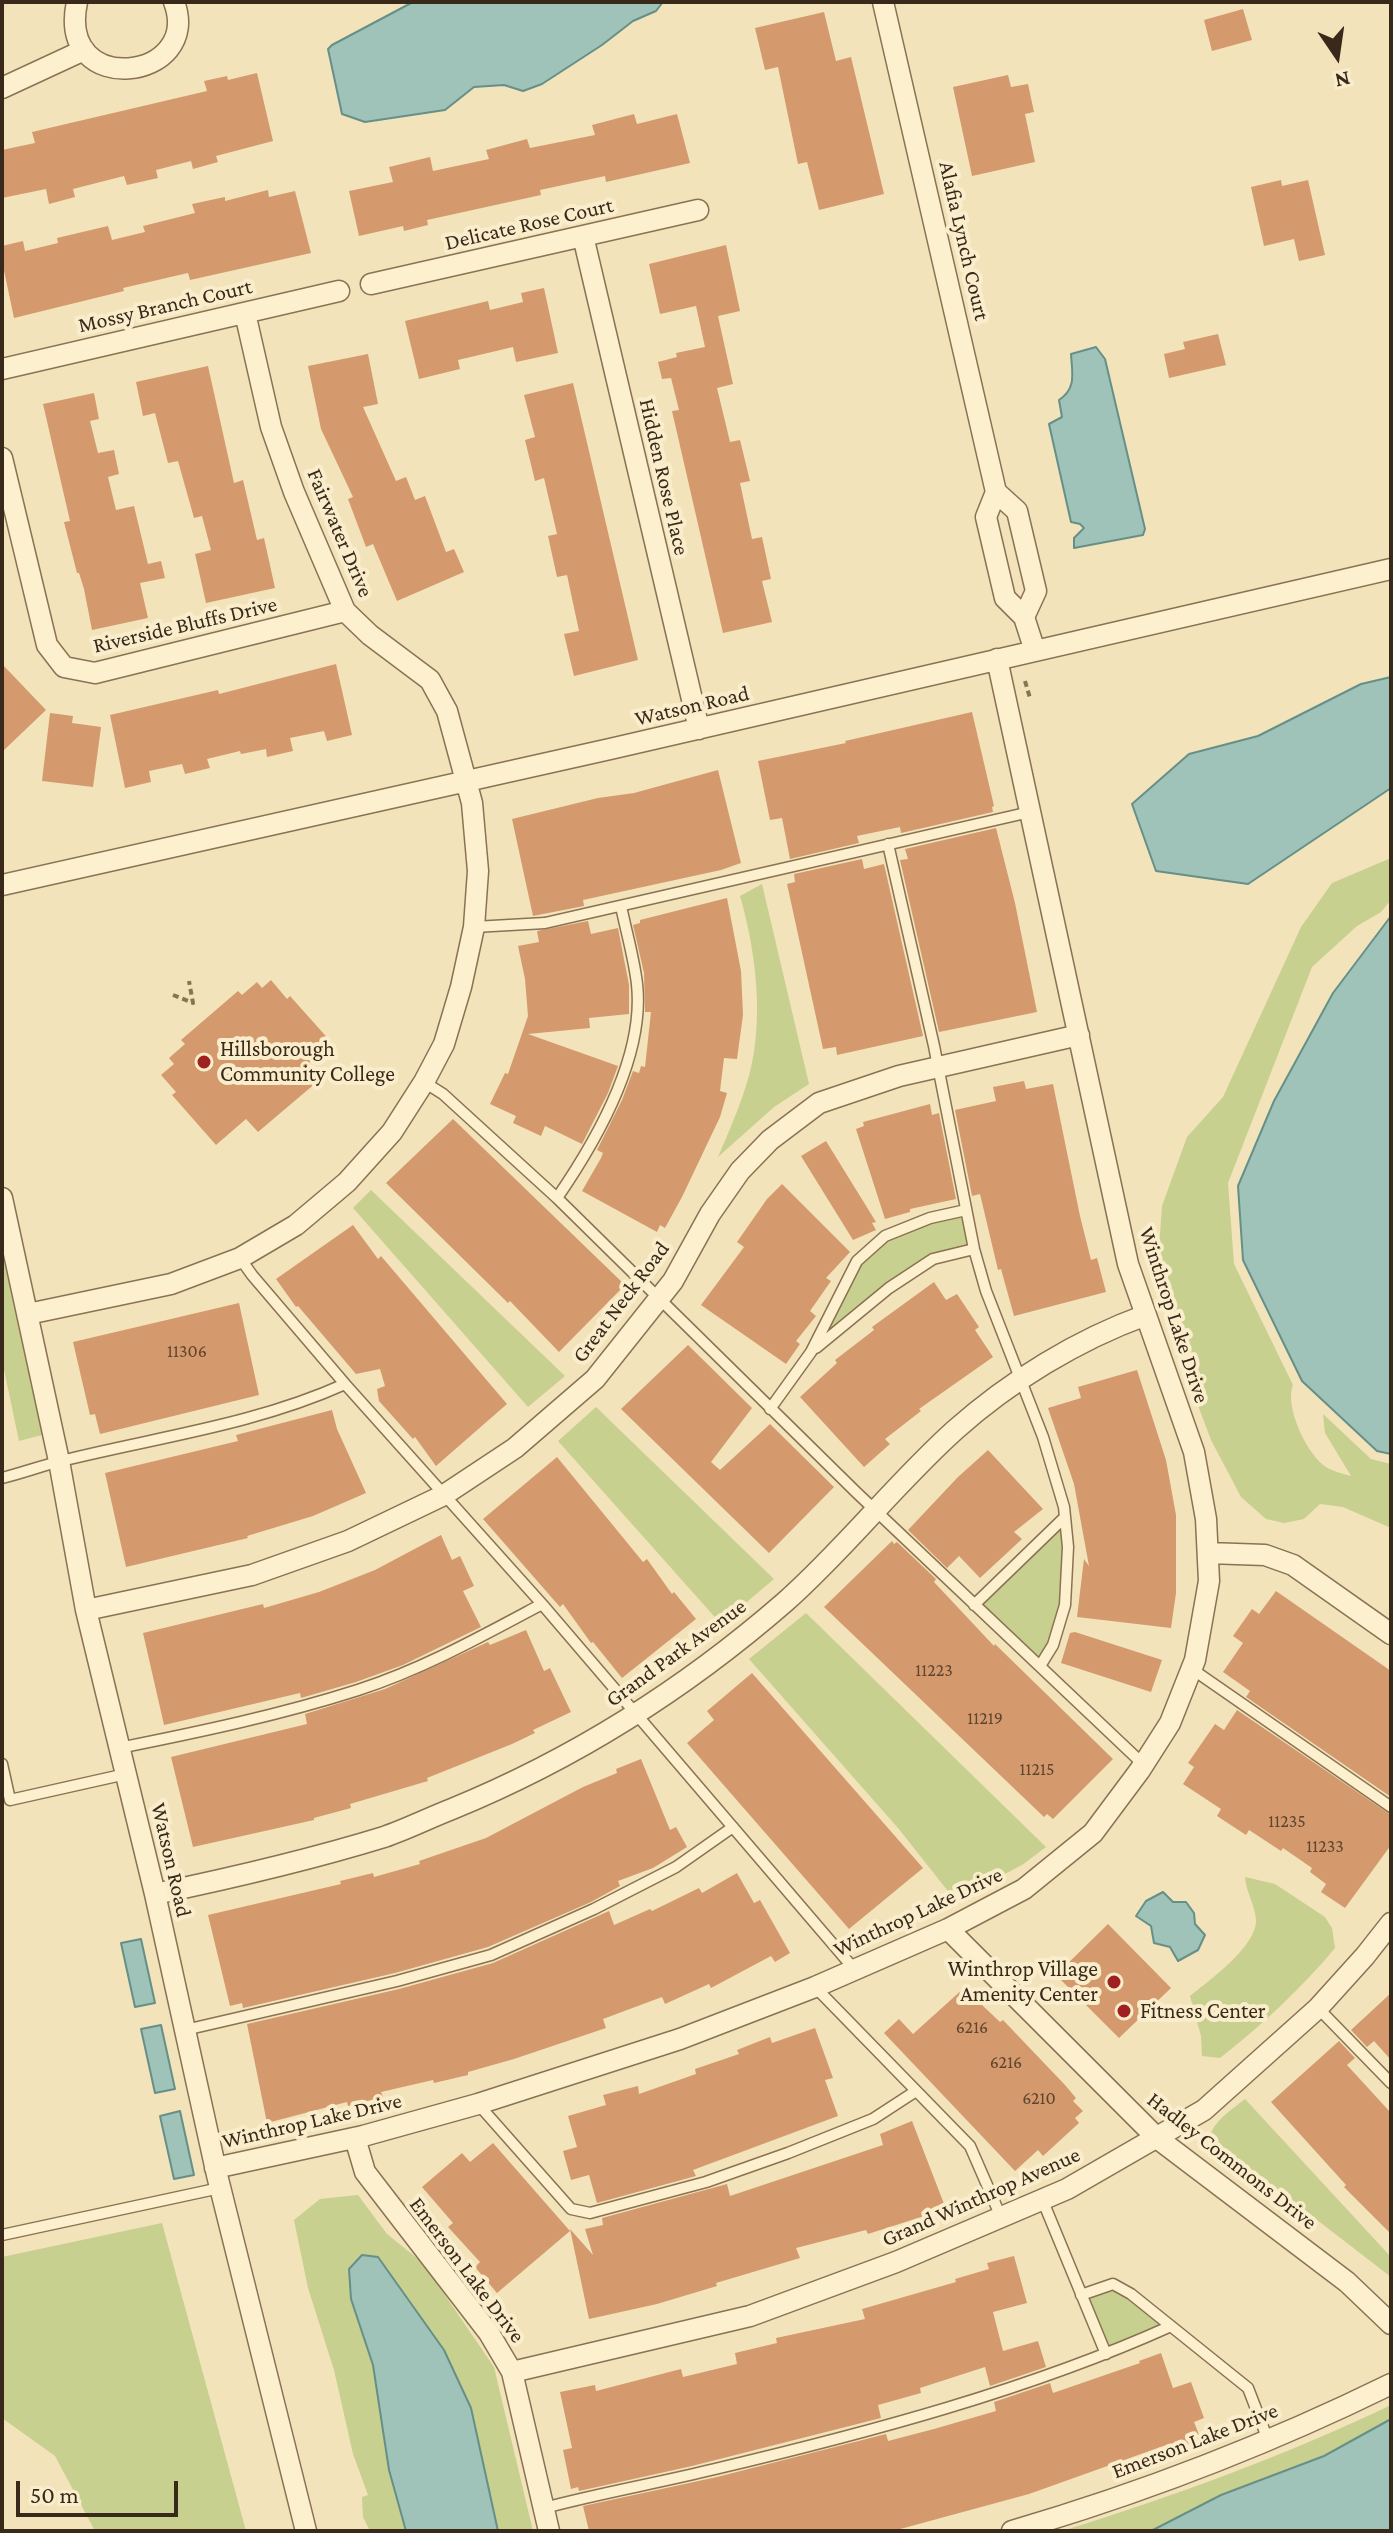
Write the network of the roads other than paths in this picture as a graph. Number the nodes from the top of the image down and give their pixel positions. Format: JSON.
{"nodes":[{"id":1,"x":77,"y":2,"type":"edge"},
{"id":2,"x":174,"y":2,"type":"edge"},
{"id":3,"x":883,"y":2,"type":"edge"},
{"id":4,"x":84,"y":50,"type":"junction"},
{"id":5,"x":2,"y":88,"type":"edge"},
{"id":6,"x":698,"y":210,"type":"dead end"},
{"id":7,"x":583,"y":236,"type":"junction"},
{"id":8,"x":371,"y":284,"type":"dead end"},
{"id":9,"x":339,"y":291,"type":"dead end"},
{"id":10,"x":245,"y":313,"type":"junction"},
{"id":11,"x":2,"y":369,"type":"edge"},
{"id":12,"x":2,"y":458,"type":"edge"},
{"id":13,"x":996,"y":492,"type":"junction"},
{"id":14,"x":1391,"y":569,"type":"edge"},
{"id":15,"x":345,"y":611,"type":"junction"},
{"id":16,"x":1024,"y":617,"type":"junction"},
{"id":17,"x":1034,"y":648,"type":"dead end"},
{"id":18,"x":997,"y":659,"type":"junction"},
{"id":19,"x":699,"y":729,"type":"junction"},
{"id":20,"x":465,"y":781,"type":"junction"},
{"id":21,"x":1030,"y":812,"type":"junction"},
{"id":22,"x":888,"y":844,"type":"junction"},
{"id":23,"x":2,"y":885,"type":"edge"},
{"id":24,"x":621,"y":906,"type":"junction"},
{"id":25,"x":474,"y":927,"type":"junction"},
{"id":26,"x":1079,"y":1035,"type":"junction"},
{"id":27,"x":937,"y":1067,"type":"junction"},
{"id":28,"x":424,"y":1082,"type":"junction"},
{"id":29,"x":2,"y":1198,"type":"edge"},
{"id":30,"x":557,"y":1198,"type":"junction"},
{"id":31,"x":966,"y":1210,"type":"junction"},
{"id":32,"x":974,"y":1249,"type":"junction"},
{"id":33,"x":240,"y":1258,"type":"junction"},
{"id":34,"x":657,"y":1299,"type":"junction"},
{"id":35,"x":28,"y":1314,"type":"junction"},
{"id":36,"x":1146,"y":1315,"type":"junction"},
{"id":37,"x":811,"y":1352,"type":"junction"},
{"id":38,"x":1022,"y":1377,"type":"junction"},
{"id":39,"x":345,"y":1384,"type":"junction"},
{"id":40,"x":770,"y":1409,"type":"junction"},
{"id":41,"x":59,"y":1461,"type":"junction"},
{"id":42,"x":2,"y":1478,"type":"edge"},
{"id":43,"x":444,"y":1495,"type":"junction"},
{"id":44,"x":875,"y":1511,"type":"junction"},
{"id":45,"x":1065,"y":1517,"type":"junction"},
{"id":46,"x":1208,"y":1553,"type":"junction"},
{"id":47,"x":542,"y":1604,"type":"junction"},
{"id":48,"x":974,"y":1605,"type":"junction"},
{"id":49,"x":86,"y":1610,"type":"junction"},
{"id":50,"x":1391,"y":1634,"type":"edge"},
{"id":51,"x":1040,"y":1666,"type":"junction"},
{"id":52,"x":1192,"y":1669,"type":"junction"},
{"id":53,"x":637,"y":1713,"type":"junction"},
{"id":54,"x":119,"y":1748,"type":"junction"},
{"id":55,"x":2,"y":1764,"type":"edge"},
{"id":56,"x":1144,"y":1765,"type":"junction"},
{"id":57,"x":126,"y":1774,"type":"junction"},
{"id":58,"x":1391,"y":1807,"type":"edge"},
{"id":59,"x":733,"y":1827,"type":"junction"},
{"id":60,"x":155,"y":1894,"type":"junction"},
{"id":61,"x":1391,"y":1923,"type":"edge"},
{"id":62,"x":948,"y":1929,"type":"junction"},
{"id":63,"x":855,"y":1970,"type":"junction"},
{"id":64,"x":815,"y":1987,"type":"junction"},
{"id":65,"x":1318,"y":2008,"type":"junction"},
{"id":66,"x":185,"y":2030,"type":"junction"},
{"id":67,"x":1391,"y":2083,"type":"edge"},
{"id":68,"x":916,"y":2091,"type":"junction"},
{"id":69,"x":478,"y":2104,"type":"junction"},
{"id":70,"x":355,"y":2138,"type":"junction"},
{"id":71,"x":1157,"y":2138,"type":"junction"},
{"id":72,"x":215,"y":2168,"type":"junction"},
{"id":73,"x":220,"y":2188,"type":"junction"},
{"id":74,"x":1042,"y":2199,"type":"junction"},
{"id":75,"x":1001,"y":2217,"type":"junction"},
{"id":76,"x":2,"y":2235,"type":"edge"},
{"id":77,"x":1081,"y":2295,"type":"junction"},
{"id":78,"x":1391,"y":2324,"type":"edge"},
{"id":79,"x":1171,"y":2326,"type":"junction"},
{"id":80,"x":1106,"y":2354,"type":"junction"},
{"id":81,"x":512,"y":2372,"type":"junction"},
{"id":82,"x":1391,"y":2384,"type":"edge"},
{"id":83,"x":1268,"y":2440,"type":"junction"},
{"id":84,"x":544,"y":2508,"type":"junction"},
{"id":85,"x":306,"y":2531,"type":"edge"},
{"id":86,"x":549,"y":2531,"type":"edge"},
{"id":87,"x":1012,"y":2531,"type":"edge"}],
"edges":[{"from":1,"to":4,"type":"street"},
{"from":2,"to":4,"type":"street"},
{"from":3,"to":13,"type":"street","name":"Alafia Lynch Court"},
{"from":4,"to":5,"type":"street"},
{"from":6,"to":7,"type":"street","name":"Delicate Rose Court"},
{"from":7,"to":8,"type":"street","name":"Delicate Rose Court"},
{"from":7,"to":19,"type":"street","name":"Hidden Rose Place"},
{"from":9,"to":10,"type":"street","name":"Mossy Branch Court"},
{"from":10,"to":11,"type":"street","name":"Mossy Branch Court"},
{"from":10,"to":15,"type":"street","name":"Fairwater Drive"},
{"from":12,"to":15,"type":"street","name":"Riverside Bluffs Drive"},
{"from":13,"to":16,"type":"street","name":"Alafia Lynch Court"},
{"from":13,"to":16,"type":"street","name":"Alafia Lynch Court"},
{"from":14,"to":18,"type":"street","name":"Watson Road"},
{"from":15,"to":20,"type":"street","name":"Fairwater Drive"},
{"from":16,"to":17,"type":"street","name":"Alafia Lynch Court"},
{"from":18,"to":19,"type":"street","name":"Watson Road"},
{"from":18,"to":21,"type":"street","name":"Winthrop Lake Drive"},
{"from":19,"to":20,"type":"street","name":"Watson Road"},
{"from":20,"to":23,"type":"street","name":"Watson Road"},
{"from":20,"to":25,"type":"street","name":"Fairwater Drive"},
{"from":21,"to":22,"type":"lane"},
{"from":21,"to":26,"type":"street","name":"Winthrop Lake Drive"},
{"from":22,"to":24,"type":"lane"},
{"from":22,"to":27,"type":"lane"},
{"from":24,"to":25,"type":"lane"},
{"from":24,"to":30,"type":"lane"},
{"from":25,"to":28,"type":"street","name":"Fairwater Drive"},
{"from":26,"to":27,"type":"street","name":"Great Neck Road"},
{"from":26,"to":36,"type":"street","name":"Winthrop Lake Drive"},
{"from":27,"to":31,"type":"lane"},
{"from":27,"to":34,"type":"street","name":"Great Neck Road"},
{"from":28,"to":30,"type":"lane"},
{"from":28,"to":33,"type":"street","name":"Fairwater Drive"},
{"from":29,"to":35,"type":"street","name":"Watson Road"},
{"from":30,"to":34,"type":"lane"},
{"from":31,"to":32,"type":"lane"},
{"from":31,"to":37,"type":"lane"},
{"from":32,"to":37,"type":"lane"},
{"from":32,"to":38,"type":"lane"},
{"from":33,"to":35,"type":"street","name":"Fairwater Drive"},
{"from":33,"to":39,"type":"lane"},
{"from":34,"to":40,"type":"lane"},
{"from":34,"to":43,"type":"street","name":"Great Neck Road"},
{"from":35,"to":41,"type":"street","name":"Watson Road"},
{"from":36,"to":38,"type":"street","name":"Grand Park Avenue"},
{"from":36,"to":46,"type":"street","name":"Winthrop Lake Drive"},
{"from":37,"to":40,"type":"lane"},
{"from":38,"to":44,"type":"street","name":"Grand Park Avenue"},
{"from":38,"to":45,"type":"lane"},
{"from":39,"to":41,"type":"lane"},
{"from":39,"to":43,"type":"lane"},
{"from":40,"to":44,"type":"lane"},
{"from":41,"to":42,"type":"lane"},
{"from":41,"to":49,"type":"street","name":"Watson Road"},
{"from":43,"to":47,"type":"lane"},
{"from":43,"to":49,"type":"street","name":"Great Neck Road"},
{"from":44,"to":48,"type":"lane"},
{"from":44,"to":53,"type":"street","name":"Grand Park Avenue"},
{"from":45,"to":48,"type":"lane"},
{"from":45,"to":51,"type":"lane"},
{"from":46,"to":50,"type":"street"},
{"from":46,"to":52,"type":"street","name":"Winthrop Lake Drive"},
{"from":47,"to":53,"type":"lane"},
{"from":47,"to":54,"type":"lane"},
{"from":48,"to":51,"type":"lane"},
{"from":49,"to":54,"type":"street","name":"Watson Road"},
{"from":51,"to":56,"type":"lane"},
{"from":52,"to":56,"type":"street","name":"Winthrop Lake Drive"},
{"from":52,"to":58,"type":"lane"},
{"from":53,"to":59,"type":"lane"},
{"from":53,"to":60,"type":"street","name":"Grand Park Avenue"},
{"from":54,"to":57,"type":"street","name":"Watson Road"},
{"from":55,"to":57,"type":"lane"},
{"from":56,"to":62,"type":"street","name":"Winthrop Lake Drive"},
{"from":57,"to":60,"type":"street","name":"Watson Road"},
{"from":59,"to":63,"type":"lane"},
{"from":59,"to":66,"type":"lane"},
{"from":60,"to":66,"type":"street","name":"Watson Road"},
{"from":61,"to":65,"type":"street","name":"Grand Winthrop Avenue"},
{"from":62,"to":63,"type":"street","name":"Winthrop Lake Drive"},
{"from":62,"to":71,"type":"street","name":"Hadley Commons Drive"},
{"from":63,"to":64,"type":"street","name":"Winthrop Lake Drive"},
{"from":64,"to":68,"type":"lane"},
{"from":64,"to":69,"type":"street","name":"Winthrop Lake Drive"},
{"from":65,"to":67,"type":"lane"},
{"from":65,"to":71,"type":"street","name":"Grand Winthrop Avenue"},
{"from":66,"to":72,"type":"street","name":"Watson Road"},
{"from":68,"to":69,"type":"lane"},
{"from":68,"to":75,"type":"lane"},
{"from":69,"to":70,"type":"street","name":"Winthrop Lake Drive"},
{"from":70,"to":72,"type":"street","name":"Winthrop Lake Drive"},
{"from":70,"to":81,"type":"street","name":"Emerson Lake Drive"},
{"from":71,"to":74,"type":"street","name":"Grand Winthrop Avenue"},
{"from":71,"to":78,"type":"street","name":"Hadley Commons Drive"},
{"from":72,"to":73,"type":"street","name":"Watson Road"},
{"from":73,"to":76,"type":"lane"},
{"from":73,"to":85,"type":"street","name":"Watson Road"},
{"from":74,"to":75,"type":"street","name":"Grand Winthrop Avenue"},
{"from":74,"to":77,"type":"lane"},
{"from":75,"to":81,"type":"street","name":"Grand Winthrop Avenue"},
{"from":77,"to":79,"type":"lane"},
{"from":77,"to":80,"type":"lane"},
{"from":79,"to":80,"type":"lane"},
{"from":79,"to":83,"type":"lane"},
{"from":80,"to":84,"type":"lane"},
{"from":81,"to":84,"type":"street","name":"Emerson Lake Drive"},
{"from":82,"to":83,"type":"street","name":"Emerson Lake Drive"},
{"from":83,"to":87,"type":"street","name":"Emerson Lake Drive"},
{"from":84,"to":86,"type":"street","name":"Emerson Lake Drive"}]}
